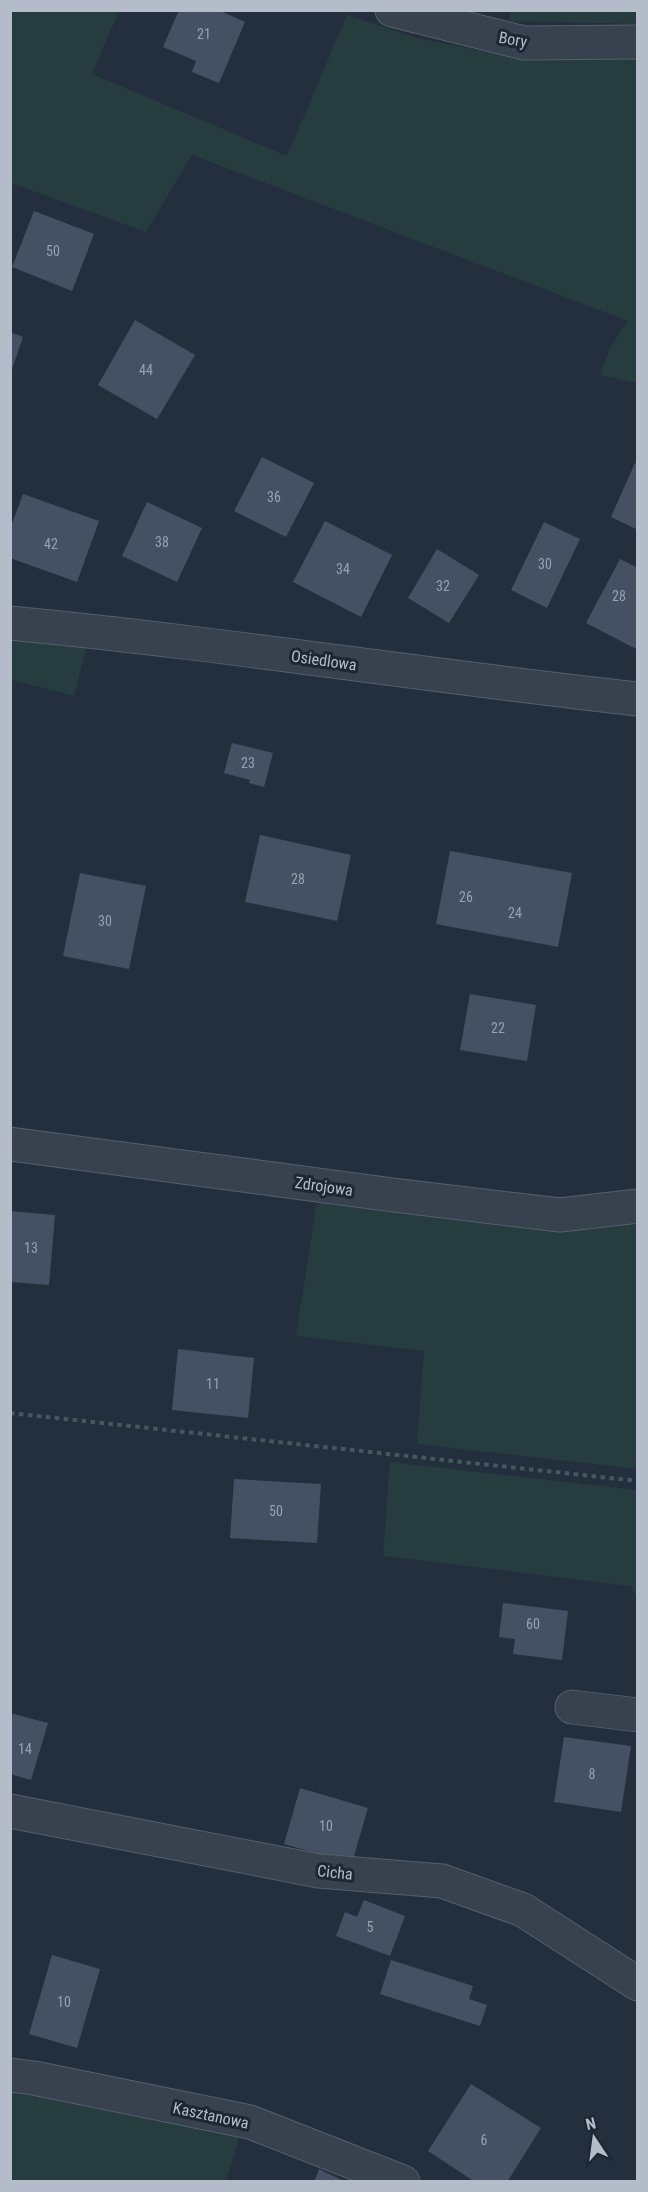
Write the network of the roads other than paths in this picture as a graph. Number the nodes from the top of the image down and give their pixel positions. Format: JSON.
{"nodes":[{"id":1,"x":392,"y":10,"type":"edge"},
{"id":2,"x":638,"y":42,"type":"edge"},
{"id":3,"x":10,"y":623,"type":"edge"},
{"id":4,"x":638,"y":699,"type":"edge"},
{"id":5,"x":10,"y":1144,"type":"edge"},
{"id":6,"x":638,"y":1206,"type":"edge"},
{"id":7,"x":572,"y":1707,"type":"dead end"},
{"id":8,"x":638,"y":1714,"type":"edge"},
{"id":9,"x":10,"y":1811,"type":"edge"},
{"id":10,"x":638,"y":1984,"type":"edge"},
{"id":11,"x":10,"y":2075,"type":"edge"},
{"id":12,"x":403,"y":2181,"type":"edge"}],
"edges":[{"from":1,"to":2,"type":"street","name":"Bory"},
{"from":3,"to":4,"type":"street","name":"Osiedlowa"},
{"from":5,"to":6,"type":"street","name":"Zdrojowa"},
{"from":7,"to":8,"type":"street"},
{"from":9,"to":10,"type":"street","name":"Cicha"},
{"from":11,"to":12,"type":"street","name":"Kasztanowa"}]}
